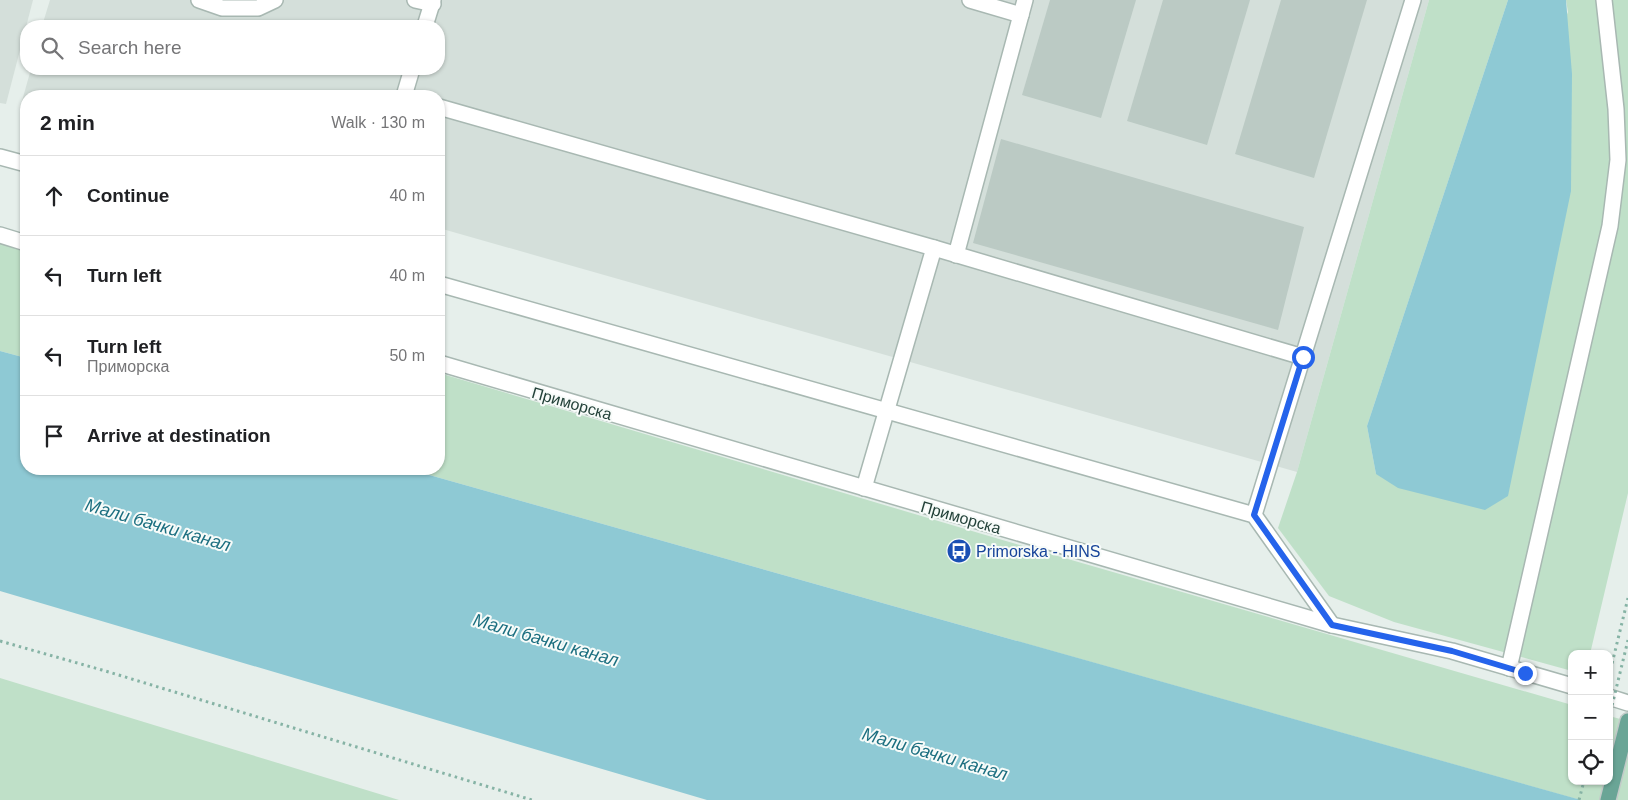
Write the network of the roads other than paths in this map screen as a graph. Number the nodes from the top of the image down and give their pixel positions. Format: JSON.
{"nodes":[{"id":1,"x":199,"y":0,"type":"edge"},
{"id":2,"x":275,"y":0,"type":"edge"},
{"id":3,"x":415,"y":0,"type":"edge"},
{"id":4,"x":970,"y":0,"type":"edge"},
{"id":5,"x":1025,"y":0,"type":"edge"},
{"id":6,"x":1413,"y":0,"type":"edge"},
{"id":7,"x":1604,"y":0,"type":"edge"},
{"id":8,"x":433,"y":2,"type":"edge"},
{"id":9,"x":1021,"y":15,"type":"junction"},
{"id":10,"x":428,"y":20,"type":"edge"},
{"id":11,"x":410,"y":75,"type":"edge"},
{"id":12,"x":406,"y":90,"type":"edge"},
{"id":13,"x":445,"y":109,"type":"edge"},
{"id":14,"x":0,"y":157,"type":"edge"},
{"id":15,"x":20,"y":162,"type":"edge"},
{"id":16,"x":0,"y":235,"type":"edge"},
{"id":17,"x":20,"y":240,"type":"edge"},
{"id":18,"x":934,"y":248,"type":"junction"},
{"id":19,"x":956,"y":255,"type":"junction"},
{"id":20,"x":445,"y":286,"type":"edge"},
{"id":21,"x":1303,"y":357,"type":"junction"},
{"id":22,"x":445,"y":365,"type":"edge"},
{"id":23,"x":887,"y":411,"type":"junction"},
{"id":24,"x":864,"y":488,"type":"junction"},
{"id":25,"x":1254,"y":515,"type":"junction"},
{"id":26,"x":1332,"y":625,"type":"junction"},
{"id":27,"x":1509,"y":668,"type":"junction"},
{"id":28,"x":1568,"y":685,"type":"edge"},
{"id":29,"x":1613,"y":698,"type":"edge"},
{"id":30,"x":1628,"y":703,"type":"edge"},
{"id":31,"x":1628,"y":721,"type":"edge"},
{"id":32,"x":1608,"y":800,"type":"edge"}],
"edges":[{"from":1,"to":2,"type":"street"},
{"from":3,"to":8,"type":"street"},
{"from":4,"to":9,"type":"street"},
{"from":5,"to":9,"type":"street"},
{"from":6,"to":21,"type":"street"},
{"from":7,"to":27,"type":"street"},
{"from":8,"to":10,"type":"street"},
{"from":9,"to":19,"type":"street"},
{"from":11,"to":12,"type":"street"},
{"from":13,"to":18,"type":"street"},
{"from":14,"to":15,"type":"street"},
{"from":16,"to":17,"type":"street"},
{"from":18,"to":19,"type":"street"},
{"from":18,"to":23,"type":"street"},
{"from":19,"to":21,"type":"street"},
{"from":20,"to":23,"type":"street"},
{"from":21,"to":25,"type":"street"},
{"from":22,"to":24,"type":"street","name":"Приморска"},
{"from":23,"to":24,"type":"street"},
{"from":23,"to":25,"type":"street"},
{"from":24,"to":26,"type":"street","name":"Приморска"},
{"from":25,"to":26,"type":"street"},
{"from":26,"to":27,"type":"street","name":"Приморска"},
{"from":27,"to":28,"type":"street","name":"Приморска"},
{"from":29,"to":30,"type":"street"},
{"from":31,"to":32,"type":"main road"}]}
